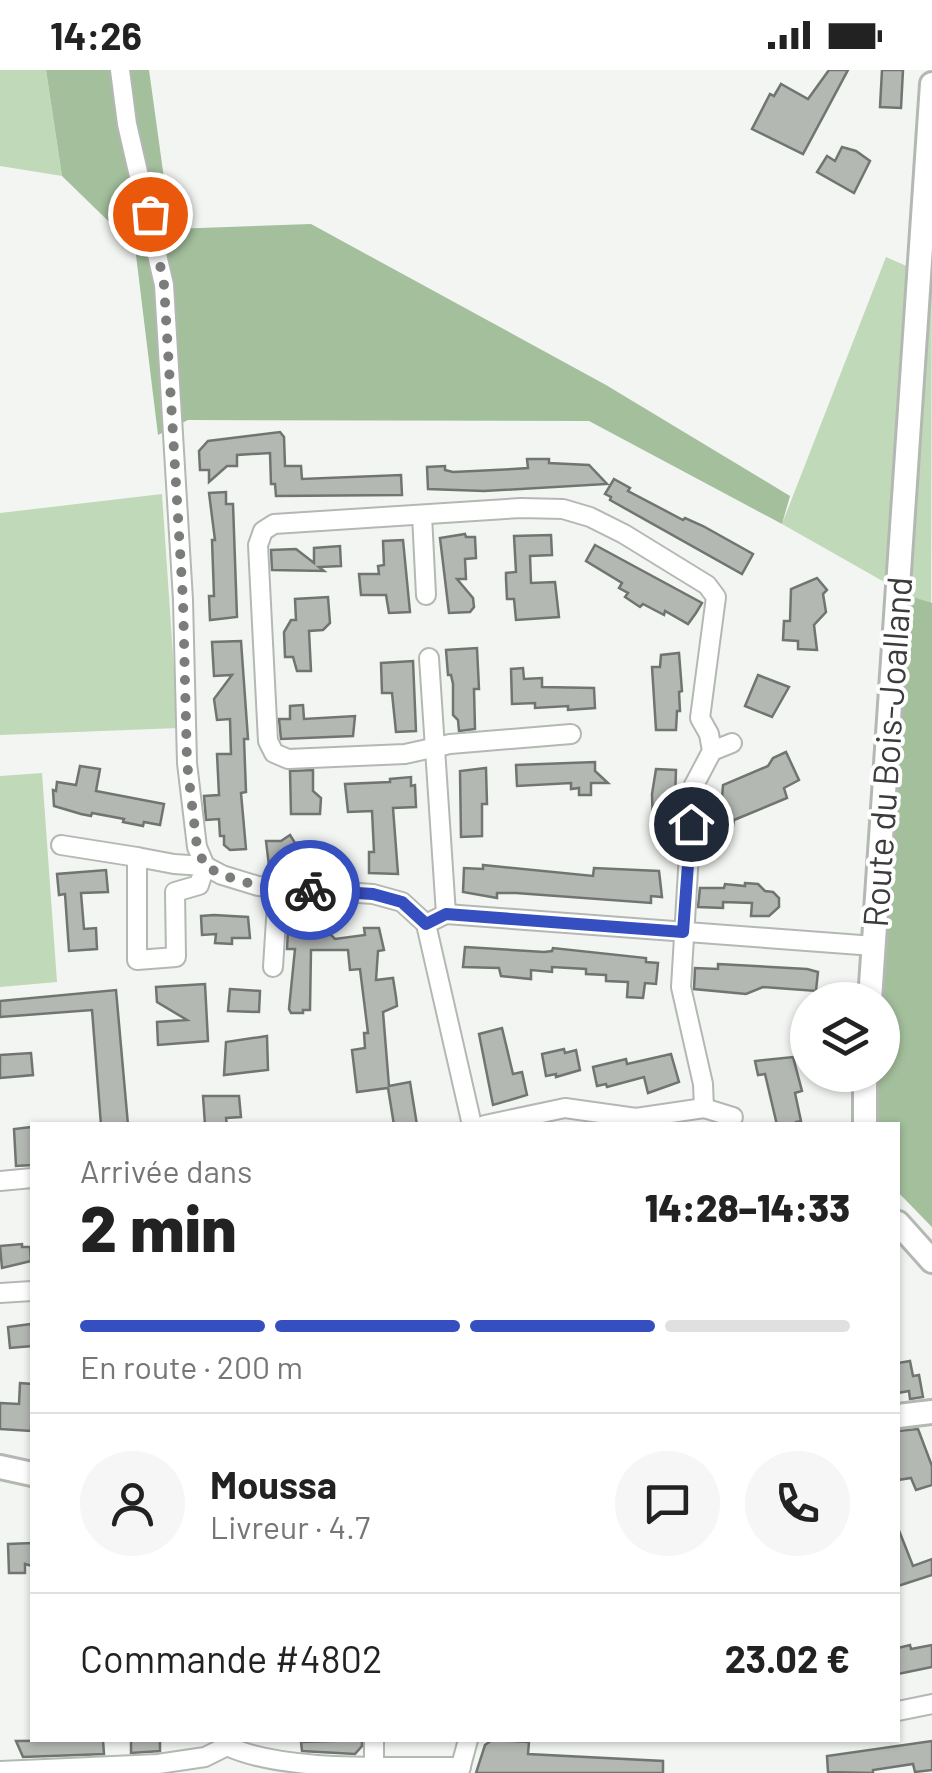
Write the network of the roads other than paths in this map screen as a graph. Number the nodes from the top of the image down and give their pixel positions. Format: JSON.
{"nodes":[{"id":1,"x":120,"y":70,"type":"edge"},
{"id":2,"x":932,"y":84,"type":"edge"},
{"id":3,"x":422,"y":515,"type":"junction"},
{"id":4,"x":426,"y":595,"type":"dead end"},
{"id":5,"x":429,"y":658,"type":"dead end"},
{"id":6,"x":571,"y":734,"type":"dead end"},
{"id":7,"x":732,"y":743,"type":"dead end"},
{"id":8,"x":434,"y":748,"type":"junction"},
{"id":9,"x":712,"y":751,"type":"junction"},
{"id":10,"x":61,"y":845,"type":"dead end"},
{"id":11,"x":137,"y":857,"type":"junction"},
{"id":12,"x":174,"y":864,"type":"junction"},
{"id":13,"x":205,"y":866,"type":"junction"},
{"id":14,"x":278,"y":888,"type":"junction"},
{"id":15,"x":175,"y":892,"type":"junction"},
{"id":16,"x":446,"y":914,"type":"junction"},
{"id":17,"x":426,"y":924,"type":"junction"},
{"id":18,"x":683,"y":932,"type":"junction"},
{"id":19,"x":874,"y":946,"type":"junction"},
{"id":20,"x":273,"y":967,"type":"dead end"},
{"id":21,"x":871,"y":982,"type":"edge"},
{"id":22,"x":865,"y":1092,"type":"edge"},
{"id":23,"x":704,"y":1108,"type":"junction"},
{"id":24,"x":733,"y":1117,"type":"dead end"},
{"id":25,"x":471,"y":1122,"type":"edge"},
{"id":26,"x":499,"y":1122,"type":"edge"},
{"id":27,"x":866,"y":1122,"type":"edge"},
{"id":28,"x":30,"y":1178,"type":"edge"},
{"id":29,"x":0,"y":1181,"type":"edge"},
{"id":30,"x":900,"y":1225,"type":"edge"},
{"id":31,"x":932,"y":1261,"type":"edge"},
{"id":32,"x":30,"y":1291,"type":"edge"},
{"id":33,"x":0,"y":1293,"type":"edge"},
{"id":34,"x":932,"y":1412,"type":"edge"},
{"id":35,"x":900,"y":1416,"type":"edge"},
{"id":36,"x":0,"y":1467,"type":"edge"},
{"id":37,"x":30,"y":1474,"type":"edge"},
{"id":38,"x":932,"y":1704,"type":"edge"},
{"id":39,"x":900,"y":1711,"type":"edge"},
{"id":40,"x":374,"y":1742,"type":"edge"},
{"id":41,"x":467,"y":1742,"type":"edge"},
{"id":42,"x":226,"y":1743,"type":"edge"},
{"id":43,"x":374,"y":1765,"type":"junction"},
{"id":44,"x":0,"y":1770,"type":"edge"},
{"id":45,"x":460,"y":1770,"type":"edge"}],
"edges":[{"from":1,"to":13,"type":"street"},
{"from":2,"to":19,"type":"street","name":"Route du Bois-Joalland"},
{"from":3,"to":4,"type":"street"},
{"from":3,"to":8,"type":"street"},
{"from":3,"to":9,"type":"street"},
{"from":5,"to":8,"type":"street"},
{"from":6,"to":8,"type":"street"},
{"from":7,"to":9,"type":"street"},
{"from":8,"to":16,"type":"street"},
{"from":9,"to":18,"type":"street"},
{"from":10,"to":11,"type":"street"},
{"from":11,"to":12,"type":"street"},
{"from":11,"to":15,"type":"street"},
{"from":12,"to":13,"type":"street"},
{"from":12,"to":15,"type":"street"},
{"from":13,"to":14,"type":"street"},
{"from":13,"to":15,"type":"street"},
{"from":14,"to":17,"type":"street"},
{"from":14,"to":20,"type":"street"},
{"from":16,"to":17,"type":"street"},
{"from":16,"to":18,"type":"street"},
{"from":17,"to":25,"type":"street"},
{"from":18,"to":19,"type":"street"},
{"from":18,"to":23,"type":"street"},
{"from":19,"to":21,"type":"street","name":"Route du Bois-Joalland"},
{"from":22,"to":27,"type":"street"},
{"from":23,"to":24,"type":"street"},
{"from":23,"to":26,"type":"street"},
{"from":28,"to":29,"type":"street"},
{"from":30,"to":31,"type":"street"},
{"from":32,"to":33,"type":"street"},
{"from":34,"to":35,"type":"street"},
{"from":36,"to":37,"type":"street"},
{"from":38,"to":39,"type":"street"},
{"from":40,"to":43,"type":"street"},
{"from":41,"to":45,"type":"street"},
{"from":42,"to":43,"type":"street"},
{"from":42,"to":44,"type":"street"},
{"from":43,"to":45,"type":"street"}]}
